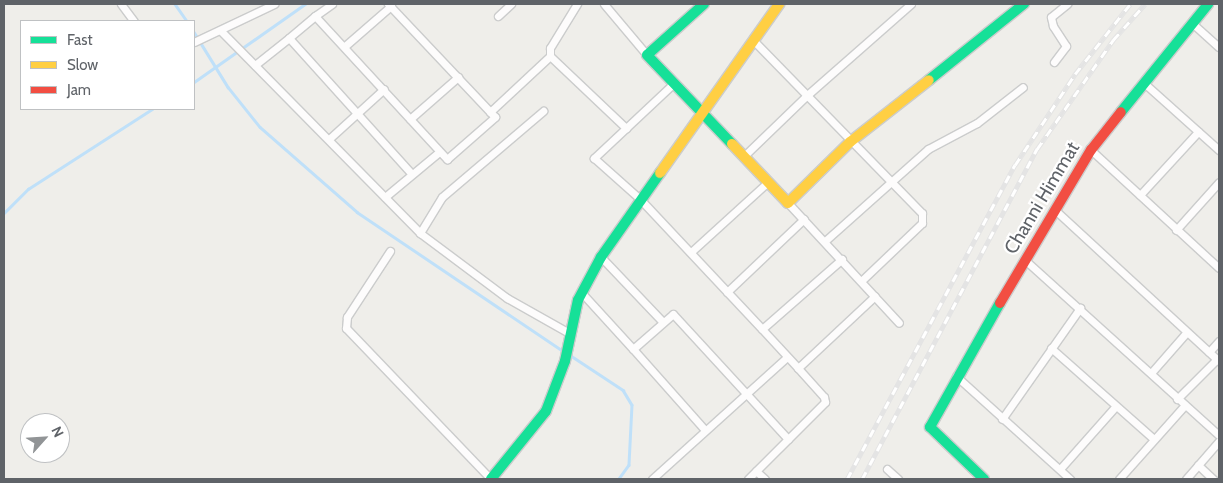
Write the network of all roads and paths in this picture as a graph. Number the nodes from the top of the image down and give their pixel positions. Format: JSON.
{"nodes":[{"id":1,"x":121,"y":4,"type":"edge"},
{"id":2,"x":274,"y":4,"type":"edge"},
{"id":3,"x":332,"y":4,"type":"edge"},
{"id":4,"x":511,"y":4,"type":"edge"},
{"id":5,"x":577,"y":4,"type":"edge"},
{"id":6,"x":604,"y":4,"type":"edge"},
{"id":7,"x":704,"y":4,"type":"edge"},
{"id":8,"x":779,"y":4,"type":"edge"},
{"id":9,"x":911,"y":4,"type":"edge"},
{"id":10,"x":1024,"y":4,"type":"edge"},
{"id":11,"x":1067,"y":4,"type":"edge"},
{"id":12,"x":1208,"y":4,"type":"edge"},
{"id":13,"x":390,"y":5,"type":"edge"},
{"id":14,"x":315,"y":16,"type":"junction"},
{"id":15,"x":498,"y":16,"type":"dead end"},
{"id":16,"x":133,"y":20,"type":"edge"},
{"id":17,"x":1192,"y":23,"type":"junction"},
{"id":18,"x":221,"y":30,"type":"junction"},
{"id":19,"x":289,"y":38,"type":"junction"},
{"id":20,"x":753,"y":40,"type":"junction"},
{"id":21,"x":195,"y":42,"type":"edge"},
{"id":22,"x":345,"y":46,"type":"junction"},
{"id":23,"x":1219,"y":47,"type":"edge"},
{"id":24,"x":648,"y":54,"type":"junction"},
{"id":25,"x":550,"y":56,"type":"junction"},
{"id":26,"x":1054,"y":62,"type":"dead end"},
{"id":27,"x":255,"y":65,"type":"junction"},
{"id":28,"x":458,"y":78,"type":"junction"},
{"id":29,"x":674,"y":83,"type":"junction"},
{"id":30,"x":1144,"y":83,"type":"junction"},
{"id":31,"x":1024,"y":87,"type":"dead end"},
{"id":32,"x":384,"y":89,"type":"junction"},
{"id":33,"x":805,"y":97,"type":"junction"},
{"id":34,"x":543,"y":111,"type":"dead end"},
{"id":35,"x":703,"y":111,"type":"junction"},
{"id":36,"x":490,"y":112,"type":"junction"},
{"id":37,"x":358,"y":113,"type":"junction"},
{"id":38,"x":410,"y":118,"type":"junction"},
{"id":39,"x":626,"y":128,"type":"junction"},
{"id":40,"x":1198,"y":132,"type":"junction"},
{"id":41,"x":329,"y":139,"type":"junction"},
{"id":42,"x":850,"y":142,"type":"junction"},
{"id":43,"x":1091,"y":150,"type":"junction"},
{"id":44,"x":1219,"y":150,"type":"edge"},
{"id":45,"x":439,"y":152,"type":"junction"},
{"id":46,"x":744,"y":156,"type":"junction"},
{"id":47,"x":412,"y":174,"type":"junction"},
{"id":48,"x":768,"y":182,"type":"junction"},
{"id":49,"x":891,"y":182,"type":"junction"},
{"id":50,"x":1219,"y":182,"type":"edge"},
{"id":51,"x":1140,"y":195,"type":"junction"},
{"id":52,"x":386,"y":197,"type":"junction"},
{"id":53,"x":640,"y":199,"type":"junction"},
{"id":54,"x":788,"y":203,"type":"junction"},
{"id":55,"x":1054,"y":210,"type":"junction"},
{"id":56,"x":804,"y":219,"type":"junction"},
{"id":57,"x":1176,"y":230,"type":"junction"},
{"id":58,"x":420,"y":233,"type":"junction"},
{"id":59,"x":825,"y":241,"type":"junction"},
{"id":60,"x":390,"y":251,"type":"dead end"},
{"id":61,"x":691,"y":252,"type":"junction"},
{"id":62,"x":602,"y":257,"type":"junction"},
{"id":63,"x":842,"y":259,"type":"junction"},
{"id":64,"x":1025,"y":260,"type":"junction"},
{"id":65,"x":1219,"y":267,"type":"edge"},
{"id":66,"x":861,"y":281,"type":"junction"},
{"id":67,"x":581,"y":292,"type":"junction"},
{"id":68,"x":727,"y":292,"type":"junction"},
{"id":69,"x":875,"y":296,"type":"junction"},
{"id":70,"x":1080,"y":308,"type":"junction"},
{"id":71,"x":662,"y":321,"type":"junction"},
{"id":72,"x":899,"y":323,"type":"dead end"},
{"id":73,"x":762,"y":329,"type":"junction"},
{"id":74,"x":569,"y":333,"type":"junction"},
{"id":75,"x":1186,"y":333,"type":"junction"},
{"id":76,"x":1219,"y":341,"type":"edge"},
{"id":77,"x":1051,"y":348,"type":"junction"},
{"id":78,"x":633,"y":349,"type":"junction"},
{"id":79,"x":1209,"y":352,"type":"junction"},
{"id":80,"x":788,"y":357,"type":"junction"},
{"id":81,"x":1218,"y":360,"type":"edge"},
{"id":82,"x":798,"y":368,"type":"junction"},
{"id":83,"x":1151,"y":373,"type":"junction"},
{"id":84,"x":956,"y":376,"type":"junction"},
{"id":85,"x":747,"y":392,"type":"junction"},
{"id":86,"x":1177,"y":398,"type":"junction"},
{"id":87,"x":1185,"y":405,"type":"junction"},
{"id":88,"x":1116,"y":406,"type":"junction"},
{"id":89,"x":1002,"y":419,"type":"junction"},
{"id":90,"x":705,"y":430,"type":"junction"},
{"id":91,"x":1219,"y":436,"type":"edge"},
{"id":92,"x":1154,"y":439,"type":"junction"},
{"id":93,"x":788,"y":440,"type":"junction"},
{"id":94,"x":1219,"y":441,"type":"edge"},
{"id":95,"x":1198,"y":465,"type":"junction"},
{"id":96,"x":887,"y":469,"type":"dead end"},
{"id":97,"x":1060,"y":469,"type":"junction"},
{"id":98,"x":756,"y":471,"type":"junction"},
{"id":99,"x":491,"y":479,"type":"edge"},
{"id":100,"x":652,"y":479,"type":"edge"},
{"id":101,"x":748,"y":479,"type":"edge"},
{"id":102,"x":765,"y":479,"type":"edge"},
{"id":103,"x":898,"y":479,"type":"edge"},
{"id":104,"x":984,"y":479,"type":"edge"},
{"id":105,"x":1070,"y":479,"type":"edge"},
{"id":106,"x":1118,"y":479,"type":"edge"},
{"id":107,"x":1186,"y":479,"type":"edge"},
{"id":108,"x":1213,"y":479,"type":"edge"}],
"edges":[{"from":1,"to":16,"type":"street"},
{"from":2,"to":18,"type":"street"},
{"from":3,"to":14,"type":"street"},
{"from":4,"to":15,"type":"street"},
{"from":5,"to":25,"type":"street"},
{"from":6,"to":24,"type":"street"},
{"from":7,"to":24,"type":"street"},
{"from":8,"to":20,"type":"street"},
{"from":9,"to":33,"type":"street"},
{"from":10,"to":42,"type":"street"},
{"from":11,"to":26,"type":"street"},
{"from":12,"to":17,"type":"street","name":"Channi Himmat"},
{"from":13,"to":22,"type":"street"},
{"from":13,"to":28,"type":"street"},
{"from":14,"to":19,"type":"street"},
{"from":14,"to":22,"type":"street"},
{"from":17,"to":23,"type":"street"},
{"from":17,"to":30,"type":"street","name":"Channi Himmat"},
{"from":18,"to":21,"type":"street"},
{"from":18,"to":27,"type":"street"},
{"from":19,"to":27,"type":"street"},
{"from":19,"to":37,"type":"street"},
{"from":20,"to":33,"type":"street"},
{"from":20,"to":35,"type":"street"},
{"from":22,"to":32,"type":"street"},
{"from":24,"to":29,"type":"street"},
{"from":25,"to":36,"type":"street"},
{"from":25,"to":39,"type":"street"},
{"from":27,"to":41,"type":"street"},
{"from":28,"to":36,"type":"street"},
{"from":28,"to":38,"type":"street"},
{"from":29,"to":35,"type":"street"},
{"from":29,"to":39,"type":"street"},
{"from":30,"to":40,"type":"street"},
{"from":30,"to":43,"type":"street","name":"Channi Himmat"},
{"from":31,"to":49,"type":"street"},
{"from":32,"to":37,"type":"street"},
{"from":32,"to":38,"type":"street"},
{"from":33,"to":42,"type":"street"},
{"from":33,"to":46,"type":"street"},
{"from":34,"to":58,"type":"street"},
{"from":35,"to":46,"type":"street"},
{"from":35,"to":53,"type":"street"},
{"from":36,"to":45,"type":"street"},
{"from":37,"to":41,"type":"street"},
{"from":37,"to":47,"type":"street"},
{"from":38,"to":45,"type":"street"},
{"from":39,"to":53,"type":"street"},
{"from":40,"to":44,"type":"street"},
{"from":40,"to":51,"type":"street"},
{"from":41,"to":52,"type":"street"},
{"from":42,"to":49,"type":"street"},
{"from":42,"to":54,"type":"street"},
{"from":43,"to":51,"type":"street"},
{"from":43,"to":55,"type":"street","name":"Channi Himmat"},
{"from":45,"to":47,"type":"street"},
{"from":46,"to":48,"type":"street"},
{"from":47,"to":52,"type":"street"},
{"from":48,"to":54,"type":"street"},
{"from":48,"to":61,"type":"street"},
{"from":49,"to":59,"type":"street"},
{"from":49,"to":66,"type":"street"},
{"from":50,"to":57,"type":"street"},
{"from":51,"to":57,"type":"street"},
{"from":52,"to":58,"type":"street"},
{"from":53,"to":61,"type":"street"},
{"from":53,"to":62,"type":"street"},
{"from":54,"to":56,"type":"street"},
{"from":55,"to":64,"type":"street","name":"Channi Himmat"},
{"from":55,"to":75,"type":"street"},
{"from":56,"to":59,"type":"street"},
{"from":56,"to":68,"type":"street"},
{"from":57,"to":65,"type":"street"},
{"from":58,"to":74,"type":"street"},
{"from":59,"to":63,"type":"street"},
{"from":60,"to":99,"type":"street"},
{"from":61,"to":68,"type":"street"},
{"from":62,"to":67,"type":"street"},
{"from":62,"to":71,"type":"street"},
{"from":63,"to":66,"type":"street"},
{"from":63,"to":73,"type":"street"},
{"from":64,"to":70,"type":"street"},
{"from":64,"to":84,"type":"street","name":"Channi Himmat"},
{"from":66,"to":69,"type":"street"},
{"from":67,"to":74,"type":"street"},
{"from":67,"to":78,"type":"street"},
{"from":68,"to":73,"type":"street"},
{"from":69,"to":72,"type":"street"},
{"from":69,"to":82,"type":"street"},
{"from":70,"to":77,"type":"street"},
{"from":70,"to":83,"type":"street"},
{"from":71,"to":78,"type":"street"},
{"from":71,"to":85,"type":"street"},
{"from":73,"to":80,"type":"street"},
{"from":74,"to":99,"type":"street"},
{"from":75,"to":79,"type":"street"},
{"from":75,"to":83,"type":"street"},
{"from":76,"to":79,"type":"street"},
{"from":77,"to":88,"type":"street"},
{"from":77,"to":89,"type":"street"},
{"from":78,"to":90,"type":"street"},
{"from":79,"to":81,"type":"street"},
{"from":80,"to":82,"type":"street"},
{"from":80,"to":85,"type":"street"},
{"from":81,"to":86,"type":"street"},
{"from":82,"to":93,"type":"street"},
{"from":83,"to":86,"type":"street"},
{"from":84,"to":89,"type":"street"},
{"from":84,"to":104,"type":"street","name":"Channi Himmat"},
{"from":85,"to":90,"type":"street"},
{"from":85,"to":93,"type":"street"},
{"from":86,"to":87,"type":"street"},
{"from":87,"to":91,"type":"street"},
{"from":87,"to":92,"type":"street"},
{"from":88,"to":92,"type":"street"},
{"from":88,"to":97,"type":"street"},
{"from":89,"to":97,"type":"street"},
{"from":90,"to":100,"type":"street"},
{"from":92,"to":106,"type":"street"},
{"from":93,"to":98,"type":"street"},
{"from":94,"to":95,"type":"street"},
{"from":95,"to":107,"type":"street"},
{"from":95,"to":108,"type":"street"},
{"from":96,"to":103,"type":"street"},
{"from":97,"to":105,"type":"street"},
{"from":98,"to":101,"type":"street"},
{"from":98,"to":102,"type":"street"}]}
